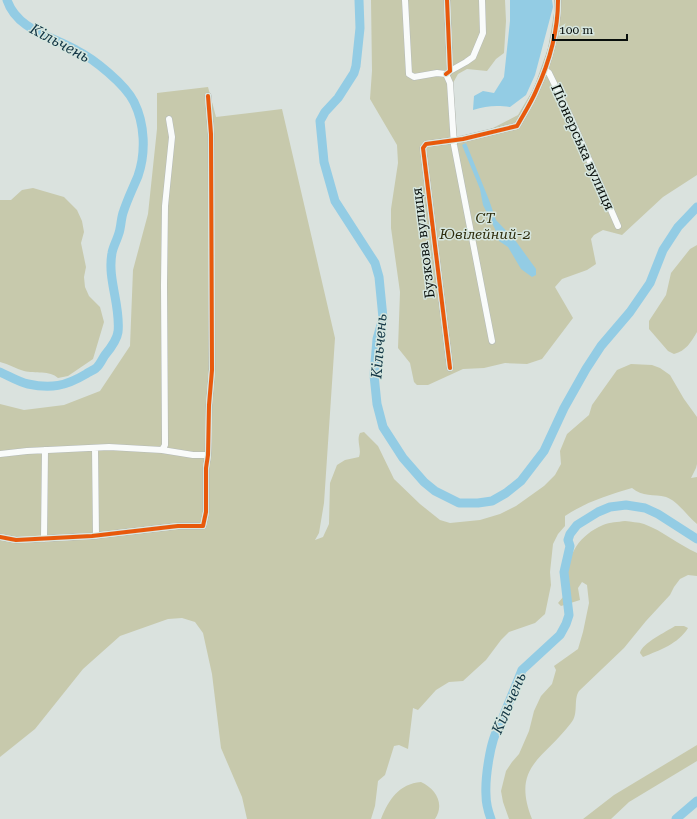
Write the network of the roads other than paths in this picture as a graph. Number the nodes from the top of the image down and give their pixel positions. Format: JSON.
{"nodes":[{"id":1,"x":405,"y":0,"type":"edge"},
{"id":2,"x":447,"y":0,"type":"edge"},
{"id":3,"x":482,"y":0,"type":"edge"},
{"id":4,"x":558,"y":0,"type":"edge"},
{"id":5,"x":545,"y":70,"type":"junction"},
{"id":6,"x":448,"y":72,"type":"junction"},
{"id":7,"x":208,"y":96,"type":"dead end"},
{"id":8,"x":169,"y":119,"type":"dead end"},
{"id":9,"x":454,"y":140,"type":"junction"},
{"id":10,"x":618,"y":226,"type":"dead end"},
{"id":11,"x":492,"y":341,"type":"dead end"},
{"id":12,"x":450,"y":368,"type":"dead end"},
{"id":13,"x":95,"y":448,"type":"junction"},
{"id":14,"x":45,"y":450,"type":"junction"},
{"id":15,"x":162,"y":450,"type":"junction"},
{"id":16,"x":0,"y":454,"type":"edge"},
{"id":17,"x":208,"y":455,"type":"junction"},
{"id":18,"x":96,"y":536,"type":"junction"},
{"id":19,"x":0,"y":537,"type":"edge"},
{"id":20,"x":44,"y":539,"type":"junction"}],
"edges":[{"from":1,"to":6,"type":"street"},
{"from":2,"to":6,"type":"street"},
{"from":3,"to":6,"type":"street"},
{"from":4,"to":5,"type":"street"},
{"from":5,"to":9,"type":"street"},
{"from":5,"to":10,"type":"street","name":"Піонерська вулиця"},
{"from":6,"to":9,"type":"street"},
{"from":7,"to":17,"type":"street"},
{"from":8,"to":15,"type":"street"},
{"from":9,"to":11,"type":"street"},
{"from":9,"to":12,"type":"street","name":"Бузкова вулиця"},
{"from":13,"to":14,"type":"street"},
{"from":13,"to":15,"type":"street"},
{"from":13,"to":18,"type":"street"},
{"from":14,"to":16,"type":"street"},
{"from":14,"to":20,"type":"street"},
{"from":15,"to":17,"type":"street"},
{"from":17,"to":18,"type":"street"},
{"from":18,"to":20,"type":"street"},
{"from":19,"to":20,"type":"street"}]}
